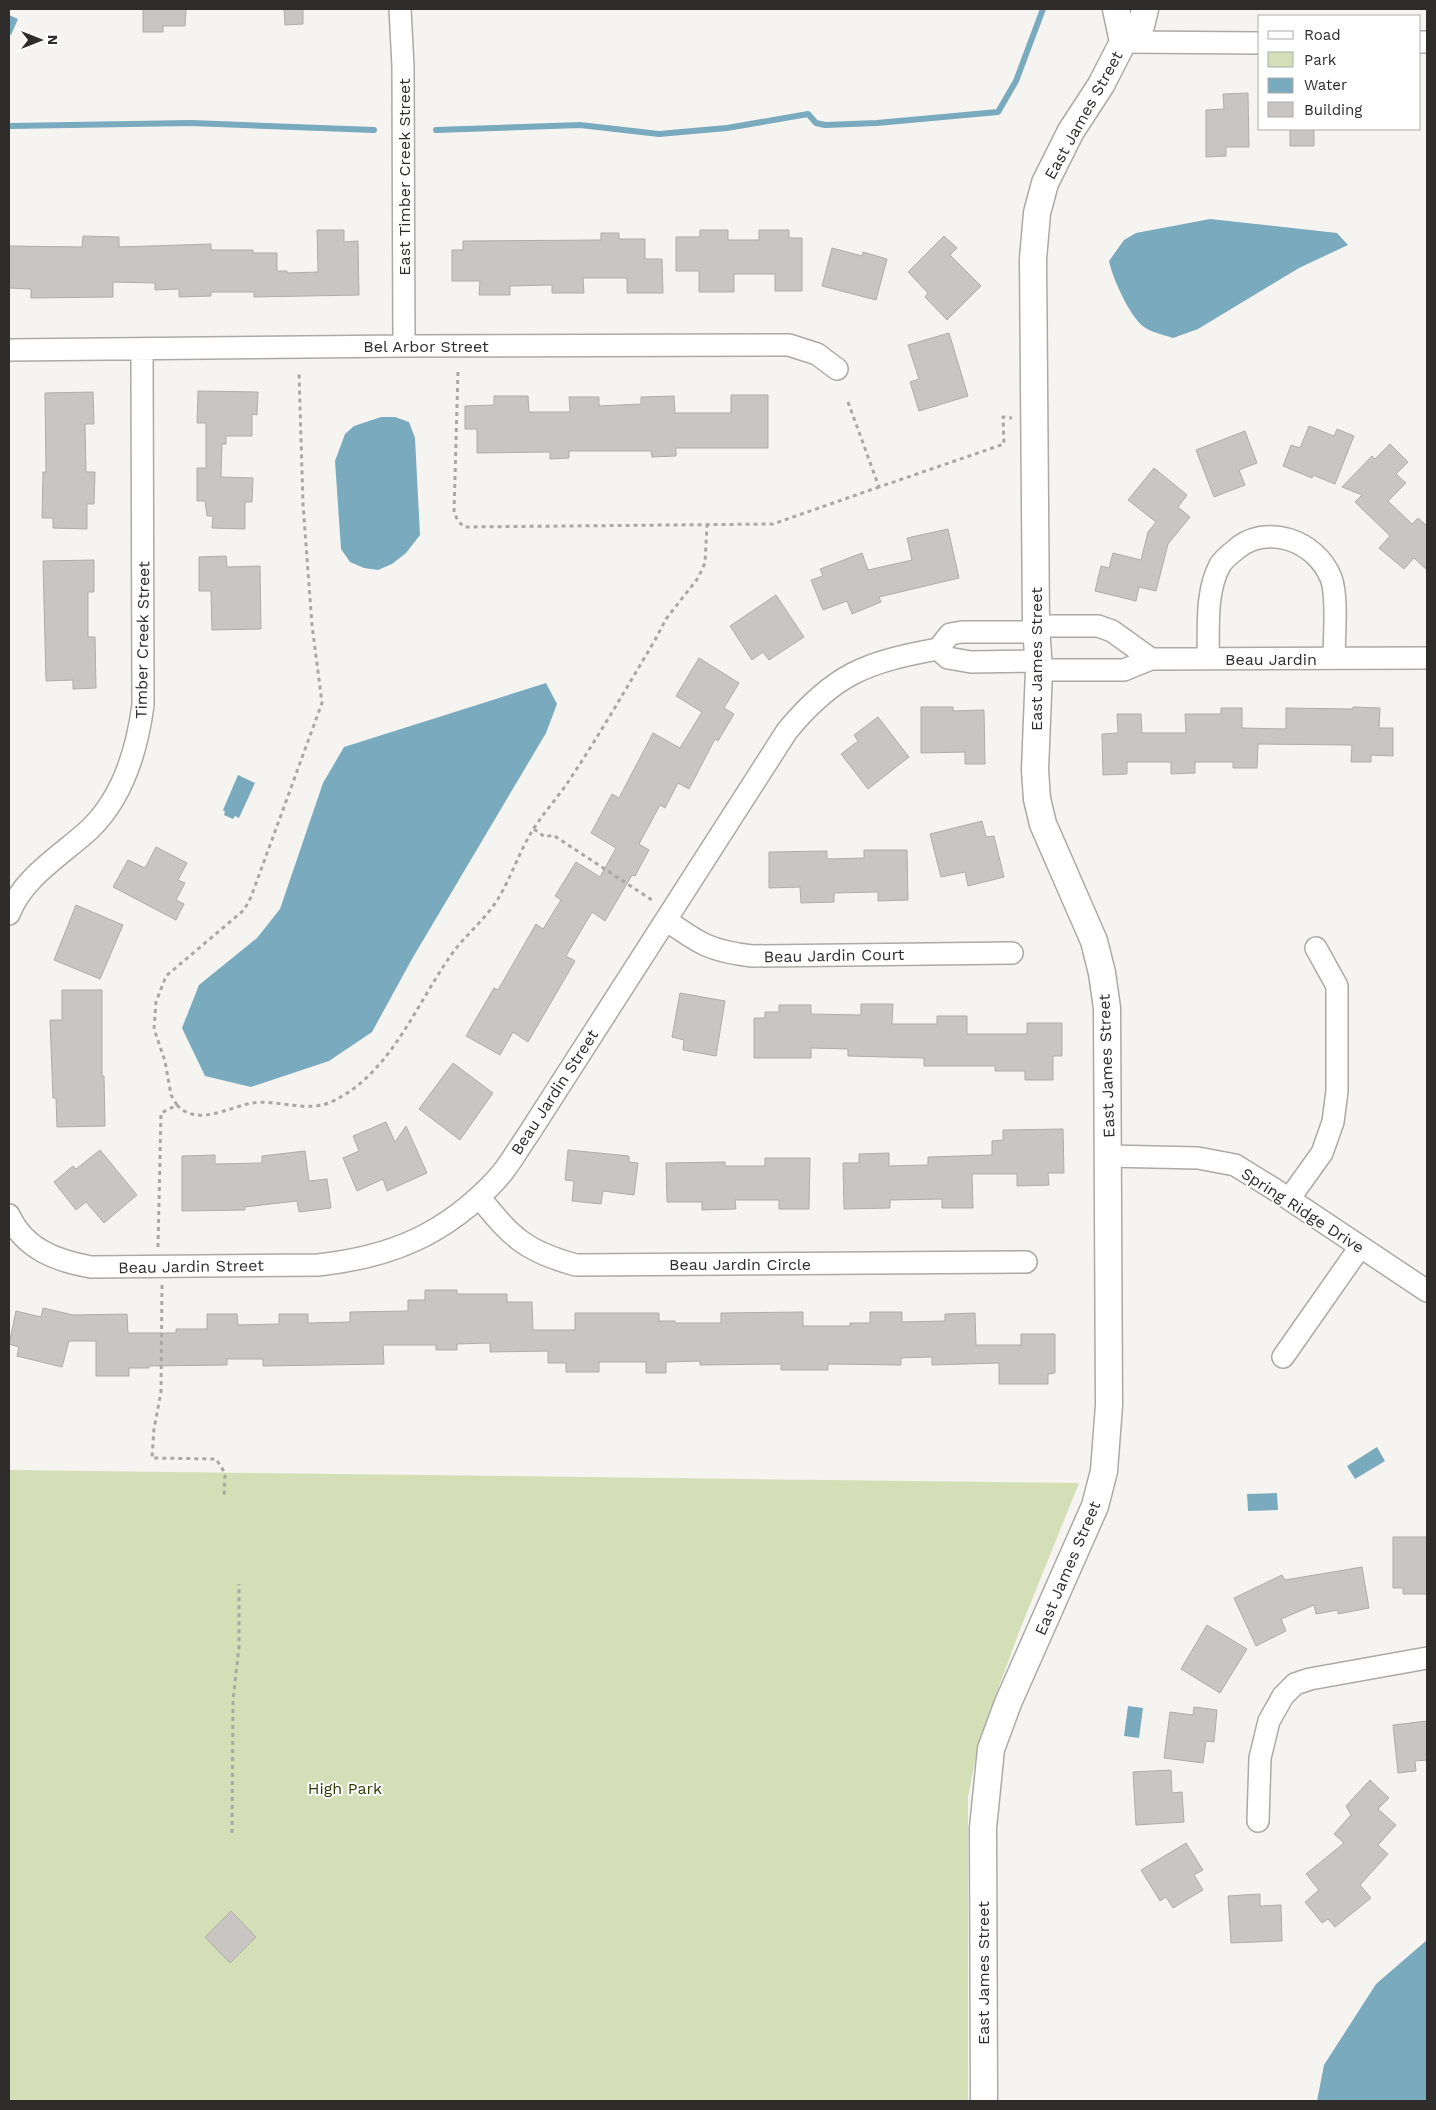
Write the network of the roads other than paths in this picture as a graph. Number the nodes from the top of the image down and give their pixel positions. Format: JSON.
{"nodes":[{"id":1,"x":400,"y":9,"type":"edge"},
{"id":2,"x":1116,"y":9,"type":"edge"},
{"id":3,"x":1146,"y":9,"type":"edge"},
{"id":4,"x":1123,"y":42,"type":"junction"},
{"id":5,"x":1258,"y":43,"type":"edge"},
{"id":6,"x":404,"y":346,"type":"junction"},
{"id":7,"x":142,"y":349,"type":"junction"},
{"id":8,"x":9,"y":350,"type":"edge"},
{"id":9,"x":837,"y":369,"type":"dead end"},
{"id":10,"x":1036,"y":629,"type":"junction"},
{"id":11,"x":938,"y":649,"type":"junction"},
{"id":12,"x":1334,"y":658,"type":"junction"},
{"id":13,"x":1427,"y":658,"type":"edge"},
{"id":14,"x":1150,"y":659,"type":"junction"},
{"id":15,"x":1208,"y":659,"type":"junction"},
{"id":16,"x":1039,"y":666,"type":"junction"},
{"id":17,"x":662,"y":912,"type":"junction"},
{"id":18,"x":9,"y":914,"type":"edge"},
{"id":19,"x":1316,"y":948,"type":"dead end"},
{"id":20,"x":1012,"y":953,"type":"dead end"},
{"id":21,"x":1108,"y":1156,"type":"junction"},
{"id":22,"x":478,"y":1197,"type":"junction"},
{"id":23,"x":1288,"y":1199,"type":"junction"},
{"id":24,"x":9,"y":1215,"type":"edge"},
{"id":25,"x":1360,"y":1247,"type":"junction"},
{"id":26,"x":1026,"y":1262,"type":"dead end"},
{"id":27,"x":1427,"y":1291,"type":"edge"},
{"id":28,"x":1283,"y":1357,"type":"dead end"},
{"id":29,"x":1427,"y":1658,"type":"edge"},
{"id":30,"x":1258,"y":1820,"type":"dead end"},
{"id":31,"x":984,"y":2101,"type":"edge"}],
"edges":[{"from":1,"to":6,"type":"street","name":"East Timber Creek Street"},
{"from":2,"to":4,"type":"street","name":"East James Street"},
{"from":3,"to":4,"type":"street","name":"East James Street"},
{"from":4,"to":5,"type":"street"},
{"from":4,"to":10,"type":"street","name":"East James Street"},
{"from":6,"to":7,"type":"street","name":"Bel Arbor Street"},
{"from":6,"to":9,"type":"street","name":"Bel Arbor Street"},
{"from":7,"to":8,"type":"street","name":"Bel Arbor Street"},
{"from":7,"to":18,"type":"street","name":"Timber Creek Street"},
{"from":10,"to":11,"type":"street"},
{"from":10,"to":14,"type":"street"},
{"from":10,"to":16,"type":"street","name":"East James Street"},
{"from":11,"to":16,"type":"street","name":"Beau Jardin"},
{"from":11,"to":17,"type":"street","name":"Beau Jardin Street"},
{"from":12,"to":13,"type":"street","name":"Beau Jardin"},
{"from":12,"to":15,"type":"street","name":"Beau Jardin"},
{"from":12,"to":15,"type":"street","name":"Beau Jardin"},
{"from":14,"to":15,"type":"street","name":"Beau Jardin"},
{"from":14,"to":16,"type":"street","name":"Beau Jardin"},
{"from":16,"to":21,"type":"street","name":"East James Street"},
{"from":17,"to":20,"type":"street","name":"Beau Jardin Court"},
{"from":17,"to":22,"type":"street","name":"Beau Jardin Street"},
{"from":19,"to":23,"type":"street"},
{"from":21,"to":23,"type":"street","name":"Spring Ridge Drive"},
{"from":21,"to":31,"type":"street","name":"East James Street"},
{"from":22,"to":24,"type":"street","name":"Beau Jardin Street"},
{"from":22,"to":26,"type":"street","name":"Beau Jardin Circle"},
{"from":23,"to":25,"type":"street","name":"Spring Ridge Drive"},
{"from":25,"to":27,"type":"street","name":"Spring Ridge Drive"},
{"from":25,"to":28,"type":"street"},
{"from":29,"to":30,"type":"street"}]}
